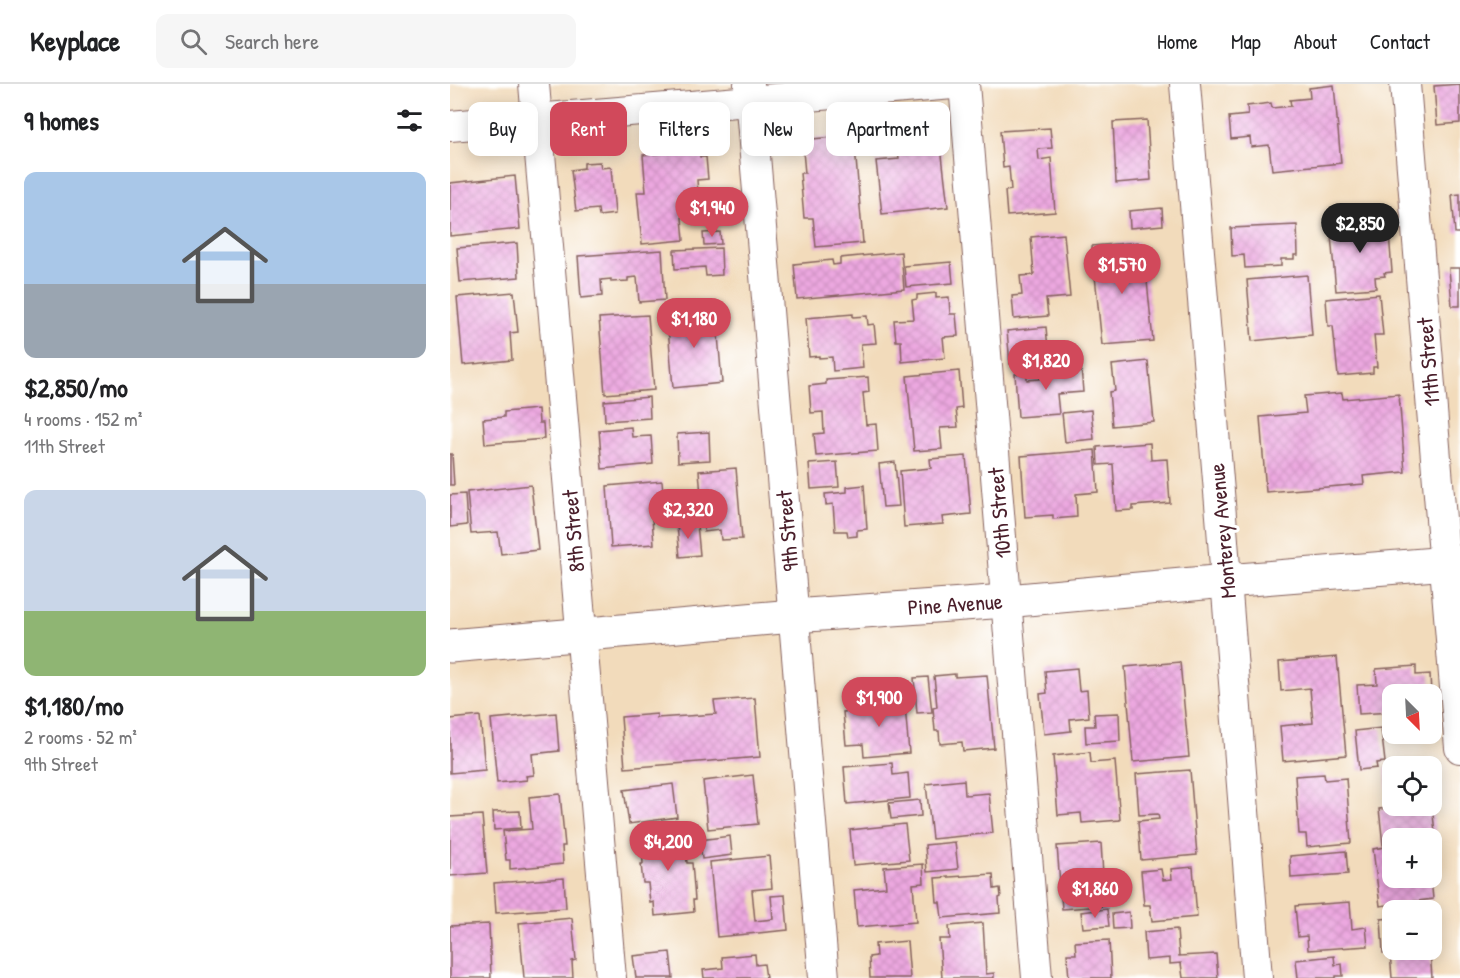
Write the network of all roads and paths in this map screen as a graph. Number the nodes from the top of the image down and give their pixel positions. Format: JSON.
{"nodes":[{"id":1,"x":534,"y":84,"type":"edge"},
{"id":2,"x":953,"y":84,"type":"edge"},
{"id":3,"x":964,"y":84,"type":"edge"},
{"id":4,"x":1185,"y":84,"type":"edge"},
{"id":5,"x":1405,"y":84,"type":"edge"},
{"id":6,"x":749,"y":92,"type":"edge"},
{"id":7,"x":536,"y":102,"type":"edge"},
{"id":8,"x":538,"y":118,"type":"edge"},
{"id":9,"x":468,"y":124,"type":"edge"},
{"id":10,"x":450,"y":126,"type":"edge"},
{"id":11,"x":538,"y":130,"type":"edge"},
{"id":12,"x":1453,"y":562,"type":"edge"},
{"id":13,"x":1226,"y":581,"type":"junction"},
{"id":14,"x":1006,"y":601,"type":"junction"},
{"id":15,"x":794,"y":616,"type":"junction"},
{"id":16,"x":581,"y":635,"type":"junction"},
{"id":17,"x":450,"y":646,"type":"edge"},
{"id":18,"x":1460,"y":748,"type":"edge"},
{"id":19,"x":611,"y":978,"type":"edge"},
{"id":20,"x":824,"y":978,"type":"edge"},
{"id":21,"x":1037,"y":978,"type":"edge"},
{"id":22,"x":1257,"y":978,"type":"edge"}],
"edges":[{"from":1,"to":7,"type":"street","name":"8th Street"},
{"from":2,"to":6,"type":"street"},
{"from":3,"to":14,"type":"street","name":"10th Street"},
{"from":4,"to":13,"type":"street","name":"Monterey Avenue"},
{"from":5,"to":12,"type":"street","name":"11th Street"},
{"from":6,"to":8,"type":"street"},
{"from":6,"to":15,"type":"street","name":"9th Street"},
{"from":9,"to":10,"type":"street"},
{"from":11,"to":16,"type":"street","name":"8th Street"},
{"from":12,"to":13,"type":"main road","name":"Pine Avenue"},
{"from":12,"to":18,"type":"street","name":"11th Street"},
{"from":13,"to":14,"type":"main road","name":"Pine Avenue"},
{"from":13,"to":22,"type":"street","name":"Monterey Avenue"},
{"from":14,"to":15,"type":"main road","name":"Pine Avenue"},
{"from":14,"to":21,"type":"street","name":"10th Street"},
{"from":15,"to":16,"type":"main road","name":"Pine Avenue"},
{"from":15,"to":20,"type":"street","name":"9th Street"},
{"from":16,"to":17,"type":"main road","name":"Pine Avenue"},
{"from":16,"to":19,"type":"street","name":"8th Street"}]}
